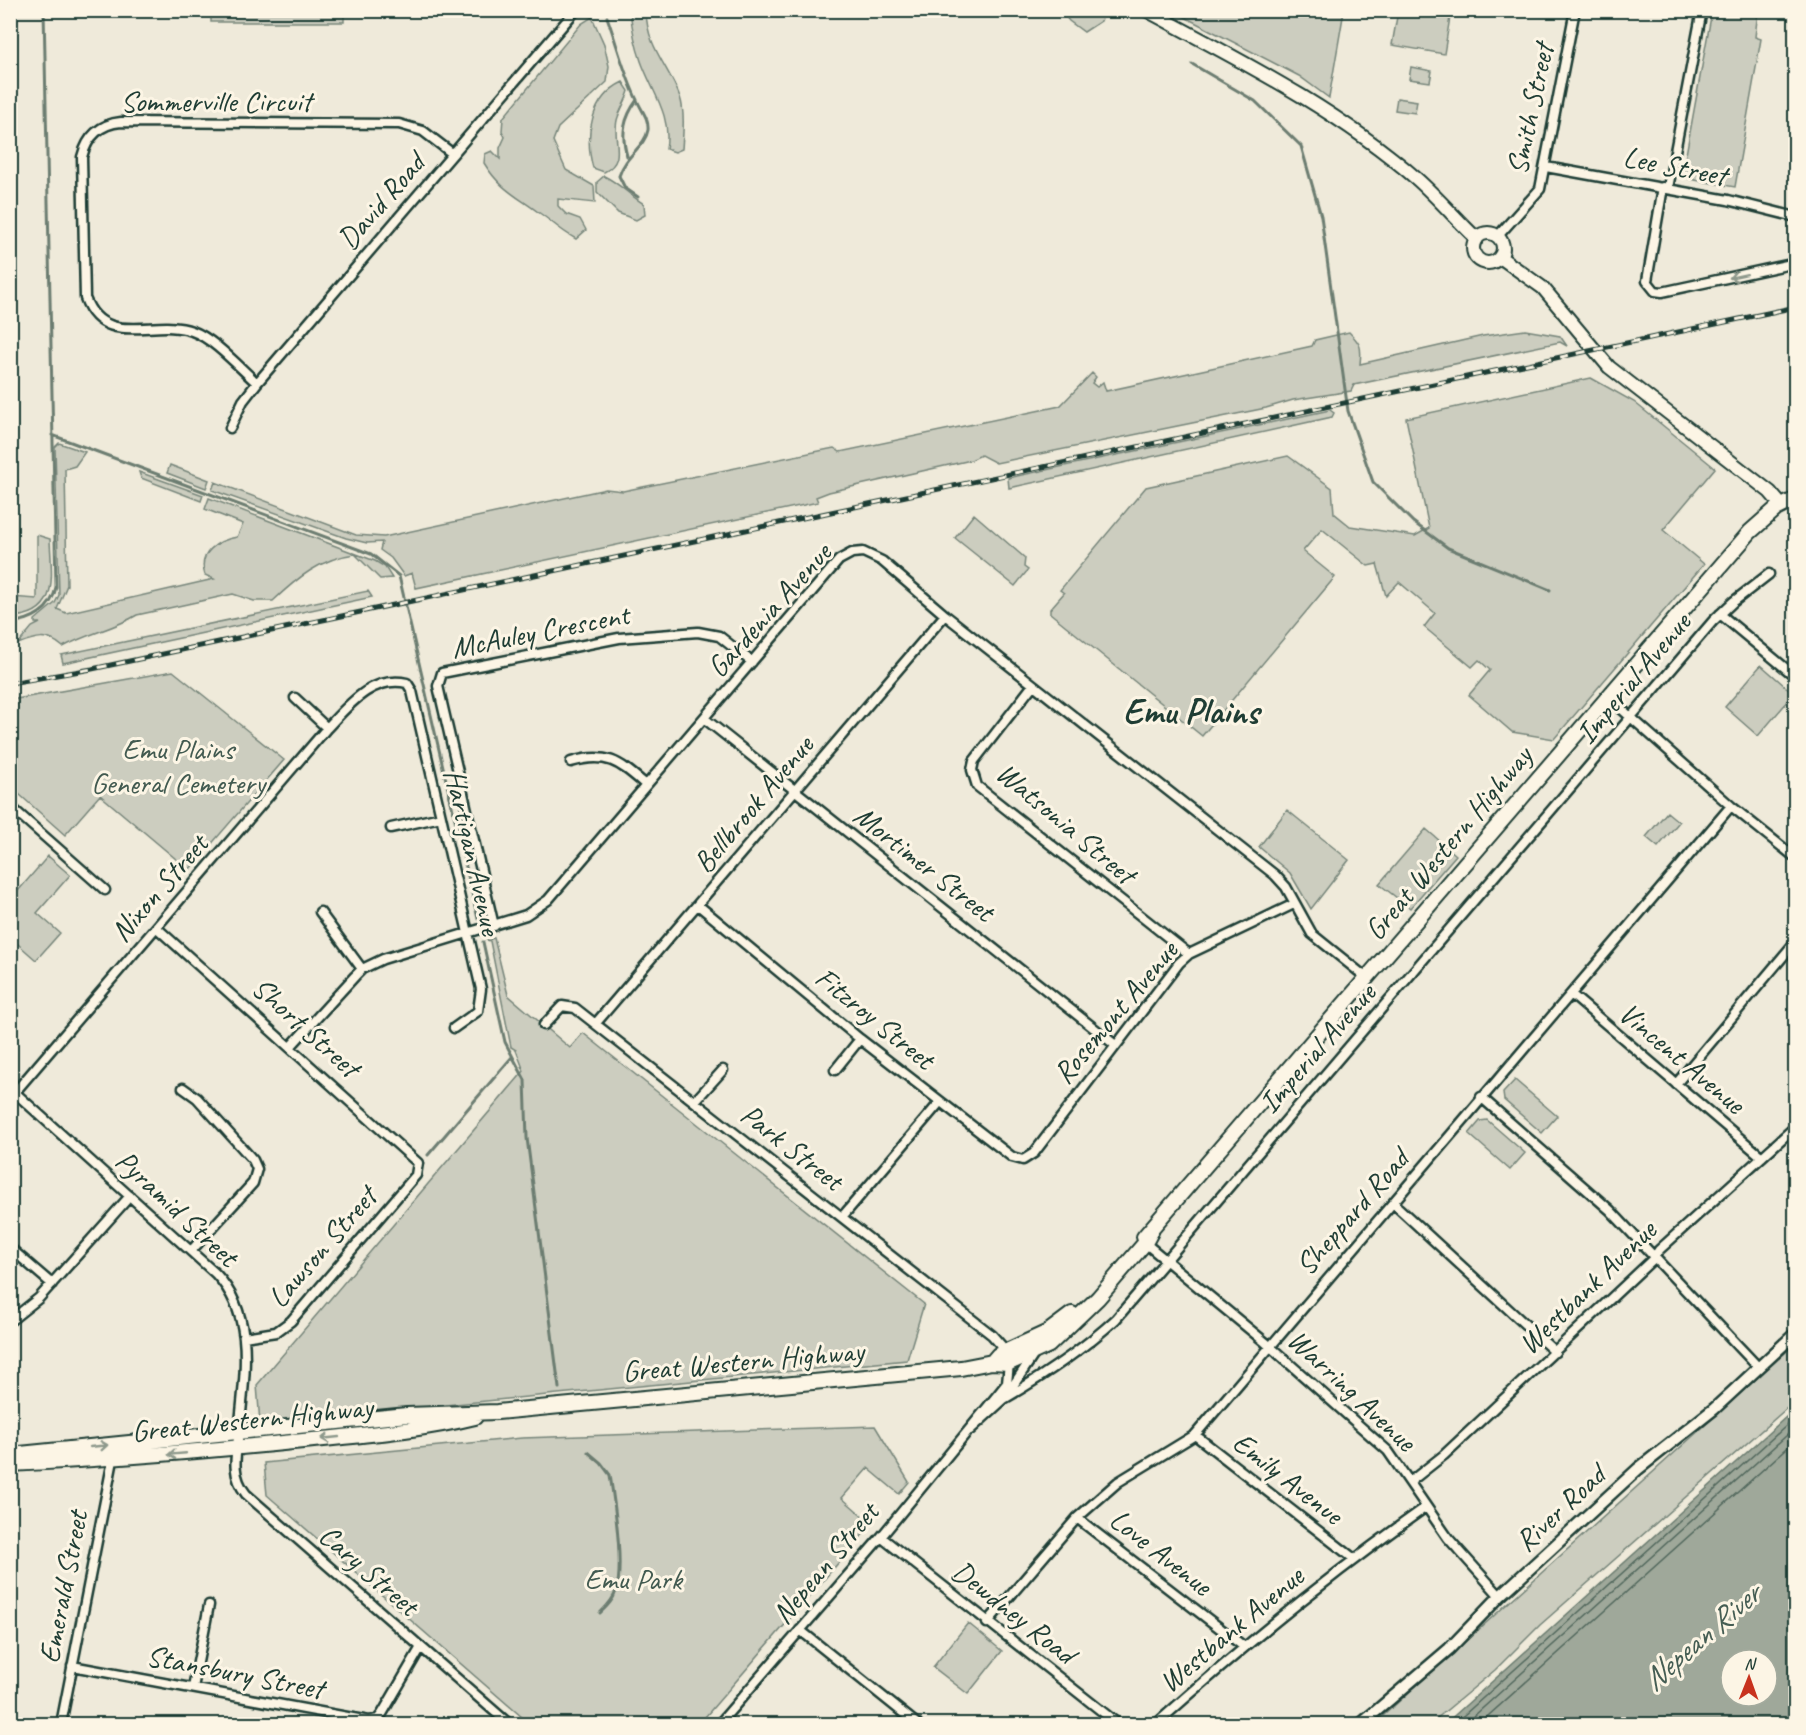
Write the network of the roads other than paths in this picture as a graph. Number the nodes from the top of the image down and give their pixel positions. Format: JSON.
{"nodes":[{"id":1,"x":576,"y":10,"type":"edge"},
{"id":2,"x":1146,"y":10,"type":"edge"},
{"id":3,"x":1575,"y":10,"type":"edge"},
{"id":4,"x":1702,"y":10,"type":"edge"},
{"id":5,"x":453,"y":154,"type":"junction"},
{"id":6,"x":1546,"y":167,"type":"junction"},
{"id":7,"x":1666,"y":188,"type":"junction"},
{"id":8,"x":1796,"y":217,"type":"edge"},
{"id":9,"x":1497,"y":237,"type":"junction"},
{"id":10,"x":1477,"y":239,"type":"junction"},
{"id":11,"x":1500,"y":257,"type":"junction"},
{"id":12,"x":1796,"y":263,"type":"edge"},
{"id":13,"x":257,"y":383,"type":"junction"},
{"id":14,"x":230,"y":428,"type":"dead end"},
{"id":15,"x":1796,"y":499,"type":"edge"},
{"id":16,"x":1782,"y":506,"type":"junction"},
{"id":17,"x":1769,"y":574,"type":"dead end"},
{"id":18,"x":1720,"y":614,"type":"junction"},
{"id":19,"x":945,"y":615,"type":"junction"},
{"id":20,"x":752,"y":662,"type":"junction"},
{"id":21,"x":1796,"y":677,"type":"edge"},
{"id":22,"x":400,"y":681,"type":"joint"},
{"id":23,"x":1033,"y":685,"type":"junction"},
{"id":24,"x":1608,"y":697,"type":"junction"},
{"id":25,"x":295,"y":698,"type":"dead end"},
{"id":26,"x":1631,"y":718,"type":"junction"},
{"id":27,"x":705,"y":719,"type":"junction"},
{"id":28,"x":327,"y":728,"type":"junction"},
{"id":29,"x":571,"y":762,"type":"dead end"},
{"id":30,"x":646,"y":785,"type":"junction"},
{"id":31,"x":794,"y":791,"type":"junction"},
{"id":32,"x":10,"y":806,"type":"edge"},
{"id":33,"x":1731,"y":806,"type":"junction"},
{"id":34,"x":441,"y":817,"type":"junction"},
{"id":35,"x":391,"y":828,"type":"dead end"},
{"id":36,"x":1796,"y":858,"type":"edge"},
{"id":37,"x":105,"y":890,"type":"dead end"},
{"id":38,"x":1294,"y":904,"type":"junction"},
{"id":39,"x":698,"y":905,"type":"junction"},
{"id":40,"x":320,"y":912,"type":"dead end"},
{"id":41,"x":494,"y":926,"type":"junction"},
{"id":42,"x":157,"y":928,"type":"junction"},
{"id":43,"x":466,"y":934,"type":"junction"},
{"id":44,"x":1796,"y":941,"type":"edge"},
{"id":45,"x":1189,"y":954,"type":"junction"},
{"id":46,"x":362,"y":969,"type":"junction"},
{"id":47,"x":1368,"y":979,"type":"junction"},
{"id":48,"x":1572,"y":995,"type":"junction"},
{"id":49,"x":596,"y":1023,"type":"junction"},
{"id":50,"x":544,"y":1025,"type":"dead end"},
{"id":51,"x":453,"y":1028,"type":"dead end"},
{"id":52,"x":860,"y":1039,"type":"junction"},
{"id":53,"x":1114,"y":1044,"type":"junction"},
{"id":54,"x":291,"y":1046,"type":"junction"},
{"id":55,"x":723,"y":1070,"type":"dead end"},
{"id":56,"x":835,"y":1070,"type":"dead end"},
{"id":57,"x":1676,"y":1084,"type":"junction"},
{"id":58,"x":183,"y":1088,"type":"dead end"},
{"id":59,"x":13,"y":1090,"type":"edge"},
{"id":60,"x":1481,"y":1097,"type":"junction"},
{"id":61,"x":695,"y":1101,"type":"junction"},
{"id":62,"x":940,"y":1102,"type":"junction"},
{"id":63,"x":1796,"y":1126,"type":"edge"},
{"id":64,"x":1762,"y":1156,"type":"junction"},
{"id":65,"x":1025,"y":1160,"type":"joint"},
{"id":66,"x":418,"y":1165,"type":"joint"},
{"id":67,"x":130,"y":1196,"type":"junction"},
{"id":68,"x":1393,"y":1203,"type":"junction"},
{"id":69,"x":842,"y":1217,"type":"junction"},
{"id":70,"x":1148,"y":1238,"type":"junction"},
{"id":71,"x":10,"y":1248,"type":"edge"},
{"id":72,"x":191,"y":1251,"type":"junction"},
{"id":73,"x":1655,"y":1256,"type":"junction"},
{"id":74,"x":1166,"y":1260,"type":"junction"},
{"id":75,"x":52,"y":1284,"type":"junction"},
{"id":76,"x":10,"y":1321,"type":"edge"},
{"id":77,"x":1796,"y":1333,"type":"edge"},
{"id":78,"x":244,"y":1337,"type":"junction"},
{"id":79,"x":1269,"y":1346,"type":"junction"},
{"id":80,"x":1036,"y":1352,"type":"junction"},
{"id":81,"x":1555,"y":1352,"type":"junction"},
{"id":82,"x":1008,"y":1358,"type":"junction"},
{"id":83,"x":1759,"y":1368,"type":"junction"},
{"id":84,"x":1004,"y":1399,"type":"junction"},
{"id":85,"x":497,"y":1412,"type":"junction"},
{"id":86,"x":239,"y":1432,"type":"junction"},
{"id":87,"x":968,"y":1432,"type":"junction"},
{"id":88,"x":1195,"y":1435,"type":"junction"},
{"id":89,"x":235,"y":1448,"type":"junction"},
{"id":90,"x":10,"y":1455,"type":"edge"},
{"id":91,"x":113,"y":1460,"type":"junction"},
{"id":92,"x":10,"y":1464,"type":"edge"},
{"id":93,"x":1411,"y":1482,"type":"junction"},
{"id":94,"x":1426,"y":1507,"type":"junction"},
{"id":95,"x":1077,"y":1518,"type":"junction"},
{"id":96,"x":880,"y":1537,"type":"junction"},
{"id":97,"x":1353,"y":1558,"type":"junction"},
{"id":98,"x":1500,"y":1596,"type":"junction"},
{"id":99,"x":209,"y":1605,"type":"dead end"},
{"id":100,"x":987,"y":1623,"type":"junction"},
{"id":101,"x":800,"y":1630,"type":"junction"},
{"id":102,"x":1243,"y":1646,"type":"junction"},
{"id":103,"x":421,"y":1647,"type":"junction"},
{"id":104,"x":72,"y":1666,"type":"junction"},
{"id":105,"x":193,"y":1688,"type":"junction"},
{"id":106,"x":61,"y":1725,"type":"edge"},
{"id":107,"x":509,"y":1725,"type":"edge"},
{"id":108,"x":719,"y":1725,"type":"edge"},
{"id":109,"x":917,"y":1725,"type":"edge"},
{"id":110,"x":1118,"y":1725,"type":"edge"},
{"id":111,"x":1156,"y":1725,"type":"edge"},
{"id":112,"x":1361,"y":1725,"type":"edge"}],
"edges":[{"from":1,"to":5,"type":"street","name":"David Road"},
{"from":2,"to":10,"type":"main road"},
{"from":3,"to":6,"type":"street","name":"Smith Street"},
{"from":4,"to":7,"type":"street"},
{"from":5,"to":13,"type":"street","name":"David Road"},
{"from":5,"to":13,"type":"street","name":"Sommerville Circuit"},
{"from":6,"to":7,"type":"street","name":"Lee Street"},
{"from":6,"to":9,"type":"street","name":"Smith Street"},
{"from":7,"to":8,"type":"street","name":"Lee Street"},
{"from":12,"to":7,"type":"street","one_way":true},
{"from":9,"to":10,"type":"main road"},
{"from":9,"to":11,"type":"main road"},
{"from":10,"to":11,"type":"main road"},
{"from":11,"to":16,"type":"main road"},
{"from":13,"to":14,"type":"street","name":"David Road"},
{"from":15,"to":16,"type":"highway","name":"Great Western Highway"},
{"from":16,"to":24,"type":"highway","name":"Great Western Highway"},
{"from":17,"to":18,"type":"street","name":"Imperial Avenue"},
{"from":18,"to":21,"type":"street"},
{"from":18,"to":26,"type":"street","name":"Imperial Avenue"},
{"from":19,"to":20,"type":"street","name":"Gardenia Avenue"},
{"from":19,"to":23,"type":"street","name":"Gardenia Avenue"},
{"from":19,"to":31,"type":"street","name":"Bellbrook Avenue"},
{"from":20,"to":27,"type":"street","name":"Gardenia Avenue"},
{"from":20,"to":41,"type":"street","name":"McAuley Crescent"},
{"from":22,"to":28,"type":"street","name":"Nixon Street"},
{"from":22,"to":34,"type":"street","name":"Hartigan Avenue"},
{"from":23,"to":38,"type":"street","name":"Gardenia Avenue"},
{"from":23,"to":45,"type":"street","name":"Watsonia Street"},
{"from":24,"to":26,"type":"street"},
{"from":24,"to":47,"type":"highway","name":"Great Western Highway"},
{"from":25,"to":28,"type":"street"},
{"from":26,"to":33,"type":"street"},
{"from":26,"to":74,"type":"street","name":"Imperial Avenue"},
{"from":27,"to":30,"type":"street","name":"Gardenia Avenue"},
{"from":27,"to":31,"type":"street","name":"Mortimer Street"},
{"from":28,"to":42,"type":"street","name":"Nixon Street"},
{"from":29,"to":30,"type":"street"},
{"from":30,"to":41,"type":"street","name":"Gardenia Avenue"},
{"from":31,"to":39,"type":"street","name":"Bellbrook Avenue"},
{"from":31,"to":53,"type":"street","name":"Mortimer Street"},
{"from":32,"to":37,"type":"street"},
{"from":33,"to":36,"type":"street"},
{"from":33,"to":48,"type":"street","name":"Sheppard Road"},
{"from":34,"to":35,"type":"street"},
{"from":34,"to":43,"type":"street","name":"Hartigan Avenue"},
{"from":38,"to":45,"type":"street","name":"Rosemont Avenue"},
{"from":38,"to":47,"type":"street","name":"Gardenia Avenue"},
{"from":39,"to":49,"type":"street","name":"Bellbrook Avenue"},
{"from":39,"to":52,"type":"street","name":"Fitzroy Street"},
{"from":40,"to":46,"type":"street"},
{"from":41,"to":43,"type":"street","name":"Gardenia Avenue"},
{"from":42,"to":54,"type":"street","name":"Short Street"},
{"from":42,"to":59,"type":"street","name":"Nixon Street"},
{"from":43,"to":46,"type":"street","name":"Gardenia Avenue"},
{"from":43,"to":51,"type":"street","name":"Hartigan Avenue"},
{"from":44,"to":57,"type":"street"},
{"from":45,"to":53,"type":"street","name":"Rosemont Avenue"},
{"from":46,"to":54,"type":"street","name":"Gardenia Avenue"},
{"from":47,"to":70,"type":"highway","name":"Great Western Highway"},
{"from":48,"to":57,"type":"street","name":"Vincent Avenue"},
{"from":48,"to":60,"type":"street","name":"Sheppard Road"},
{"from":49,"to":50,"type":"street","name":"Park Street"},
{"from":49,"to":61,"type":"street","name":"Park Street"},
{"from":52,"to":56,"type":"street"},
{"from":52,"to":62,"type":"street","name":"Fitzroy Street"},
{"from":53,"to":65,"type":"street","name":"Rosemont Avenue"},
{"from":54,"to":66,"type":"street","name":"Short Street"},
{"from":55,"to":61,"type":"street"},
{"from":57,"to":64,"type":"street","name":"Vincent Avenue"},
{"from":58,"to":72,"type":"street"},
{"from":59,"to":67,"type":"street","name":"Pyramid Street"},
{"from":60,"to":68,"type":"street","name":"Sheppard Road"},
{"from":60,"to":73,"type":"street"},
{"from":61,"to":69,"type":"street","name":"Park Street"},
{"from":62,"to":65,"type":"street","name":"Fitzroy Street"},
{"from":62,"to":69,"type":"street"},
{"from":63,"to":64,"type":"street","name":"Westbank Avenue"},
{"from":64,"to":73,"type":"street","name":"Westbank Avenue"},
{"from":66,"to":78,"type":"street","name":"Lawson Street"},
{"from":67,"to":72,"type":"street","name":"Pyramid Street"},
{"from":67,"to":75,"type":"street"},
{"from":68,"to":79,"type":"street","name":"Sheppard Road"},
{"from":68,"to":81,"type":"street"},
{"from":69,"to":82,"type":"street","name":"Park Street"},
{"from":70,"to":74,"type":"street","name":"Warring Avenue"},
{"from":70,"to":80,"type":"highway","name":"Great Western Highway"},
{"from":70,"to":82,"type":"highway","name":"Great Western Highway"},
{"from":71,"to":75,"type":"street"},
{"from":72,"to":78,"type":"street","name":"Pyramid Street"},
{"from":73,"to":81,"type":"street","name":"Westbank Avenue"},
{"from":73,"to":83,"type":"street"},
{"from":74,"to":79,"type":"street","name":"Warring Avenue"},
{"from":74,"to":84,"type":"street","name":"Imperial Avenue"},
{"from":75,"to":76,"type":"street"},
{"from":77,"to":83,"type":"street","name":"River Road"},
{"from":78,"to":86,"type":"street","name":"Pyramid Street"},
{"from":79,"to":88,"type":"street","name":"Sheppard Road"},
{"from":79,"to":93,"type":"street","name":"Warring Avenue"},
{"from":80,"to":82,"type":"highway","name":"Great Western Highway"},
{"from":80,"to":84,"type":"street","name":"Nepean Street"},
{"from":81,"to":93,"type":"street","name":"Westbank Avenue"},
{"from":82,"to":85,"type":"highway","name":"Great Western Highway"},
{"from":82,"to":87,"type":"street","name":"Nepean Street"},
{"from":83,"to":98,"type":"street","name":"River Road"},
{"from":84,"to":87,"type":"street","name":"Nepean Street"},
{"from":85,"to":86,"type":"highway","name":"Great Western Highway"},
{"from":85,"to":89,"type":"highway","name":"Great Western Highway","one_way":true},
{"from":86,"to":89,"type":"street","name":"Cary Street"},
{"from":90,"to":86,"type":"highway","name":"Great Western Highway","one_way":true},
{"from":87,"to":96,"type":"street","name":"Nepean Street"},
{"from":88,"to":95,"type":"street","name":"Sheppard Road"},
{"from":88,"to":97,"type":"street","name":"Emily Avenue"},
{"from":89,"to":91,"type":"highway","name":"Great Western Highway","one_way":true},
{"from":89,"to":103,"type":"street","name":"Cary Street"},
{"from":91,"to":92,"type":"highway","name":"Great Western Highway"},
{"from":91,"to":104,"type":"street","name":"Emerald Street"},
{"from":93,"to":94,"type":"street","name":"Warring Avenue"},
{"from":94,"to":97,"type":"street","name":"Westbank Avenue"},
{"from":94,"to":98,"type":"street","name":"Warring Avenue"},
{"from":95,"to":100,"type":"street","name":"Sheppard Road"},
{"from":95,"to":102,"type":"street","name":"Love Avenue"},
{"from":96,"to":100,"type":"street","name":"Dewdney Road"},
{"from":96,"to":101,"type":"street","name":"Nepean Street"},
{"from":97,"to":102,"type":"street","name":"Westbank Avenue"},
{"from":98,"to":112,"type":"street","name":"River Road"},
{"from":99,"to":105,"type":"street"},
{"from":100,"to":110,"type":"street","name":"Dewdney Road"},
{"from":101,"to":108,"type":"street","name":"Nepean Street"},
{"from":101,"to":109,"type":"street"},
{"from":102,"to":111,"type":"street","name":"Westbank Avenue"},
{"from":103,"to":105,"type":"street","name":"Stansbury Street"},
{"from":103,"to":107,"type":"street","name":"Cary Street"},
{"from":104,"to":105,"type":"street","name":"Stansbury Street"},
{"from":104,"to":106,"type":"street","name":"Emerald Street"}]}
